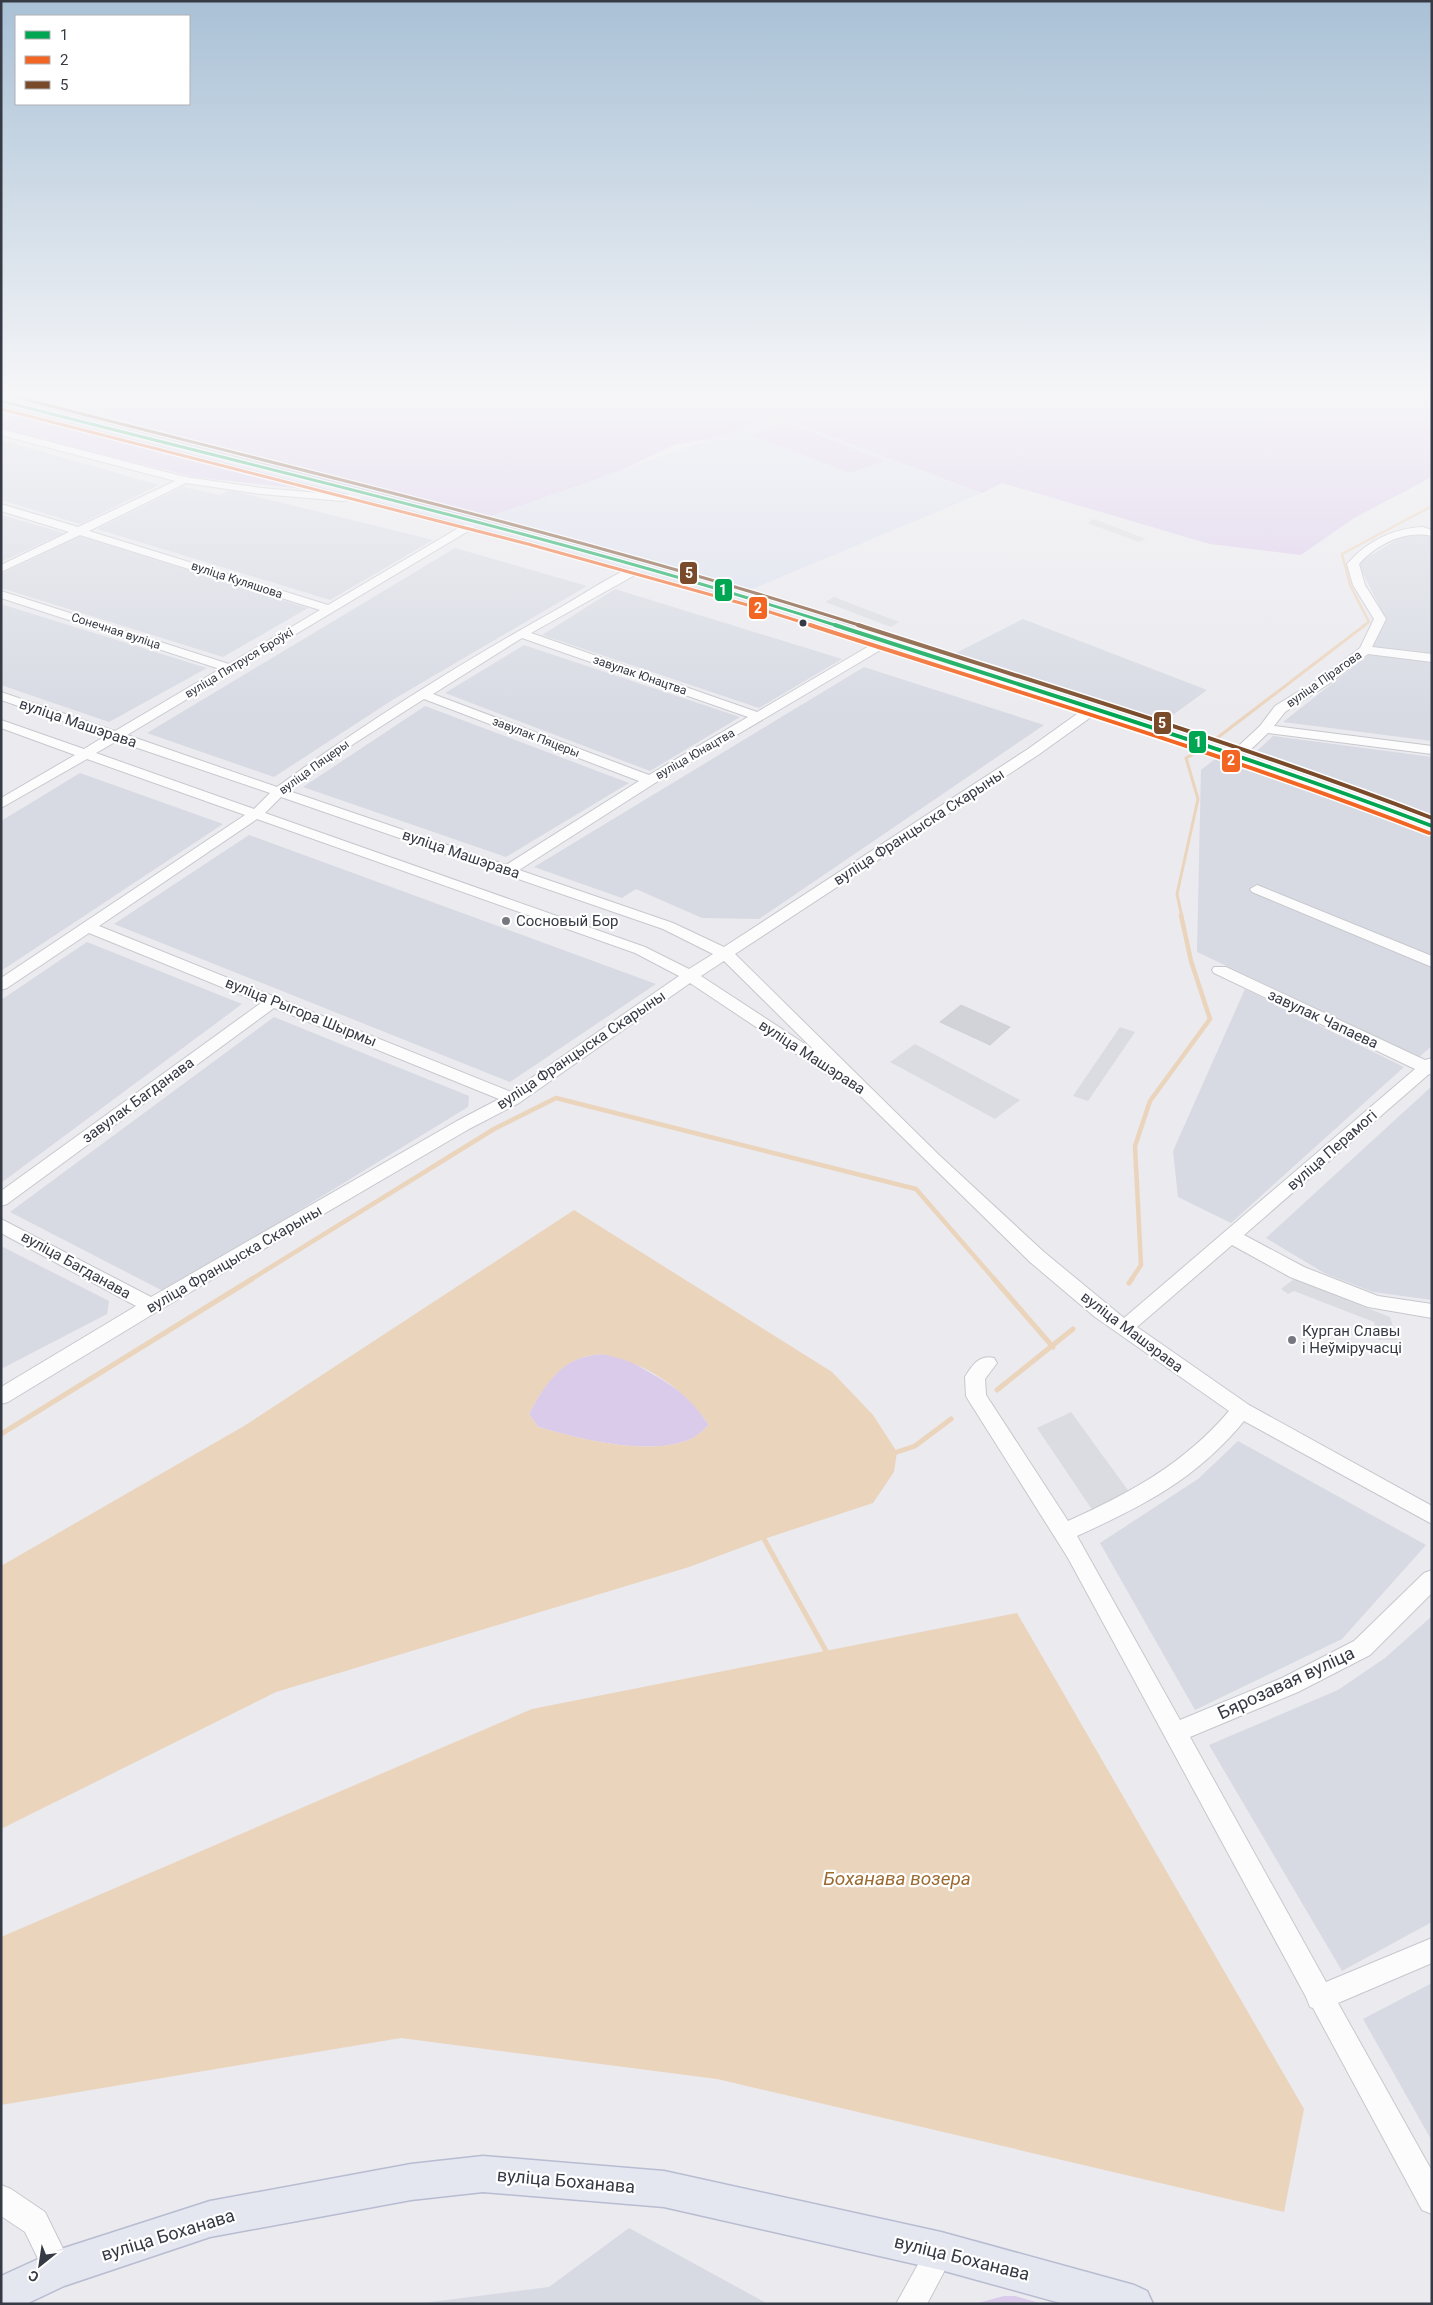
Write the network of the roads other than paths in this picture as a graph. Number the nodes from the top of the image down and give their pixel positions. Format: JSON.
{"nodes":[{"id":1,"x":141,"y":502,"type":"edge"},
{"id":2,"x":390,"y":502,"type":"edge"},
{"id":3,"x":1,"y":507,"type":"edge"},
{"id":4,"x":476,"y":522,"type":"junction"},
{"id":5,"x":82,"y":530,"type":"junction"},
{"id":6,"x":1428,"y":532,"type":"edge"},
{"id":7,"x":640,"y":568,"type":"junction"},
{"id":8,"x":1,"y":570,"type":"edge"},
{"id":9,"x":1,"y":594,"type":"edge"},
{"id":10,"x":329,"y":609,"type":"junction"},
{"id":11,"x":521,"y":634,"type":"junction"},
{"id":12,"x":885,"y":642,"type":"junction"},
{"id":13,"x":1365,"y":650,"type":"junction"},
{"id":14,"x":1432,"y":658,"type":"edge"},
{"id":15,"x":230,"y":668,"type":"junction"},
{"id":16,"x":422,"y":694,"type":"junction"},
{"id":17,"x":1,"y":696,"type":"edge"},
{"id":18,"x":16,"y":702,"type":"junction"},
{"id":19,"x":1,"y":709,"type":"edge"},
{"id":20,"x":1093,"y":709,"type":"junction"},
{"id":21,"x":760,"y":717,"type":"junction"},
{"id":22,"x":1,"y":724,"type":"edge"},
{"id":23,"x":1265,"y":729,"type":"junction"},
{"id":24,"x":114,"y":736,"type":"junction"},
{"id":25,"x":1432,"y":750,"type":"edge"},
{"id":26,"x":83,"y":753,"type":"junction"},
{"id":27,"x":1238,"y":754,"type":"junction"},
{"id":28,"x":650,"y":780,"type":"junction"},
{"id":29,"x":279,"y":792,"type":"junction"},
{"id":30,"x":1,"y":804,"type":"edge"},
{"id":31,"x":256,"y":814,"type":"junction"},
{"id":32,"x":1432,"y":826,"type":"edge"},
{"id":33,"x":508,"y":870,"type":"junction"},
{"id":34,"x":1257,"y":889,"type":"dead end"},
{"id":35,"x":87,"y":927,"type":"junction"},
{"id":36,"x":726,"y":954,"type":"junction"},
{"id":37,"x":1432,"y":962,"type":"edge"},
{"id":38,"x":1220,"y":970,"type":"dead end"},
{"id":39,"x":690,"y":976,"type":"junction"},
{"id":40,"x":1,"y":984,"type":"edge"},
{"id":41,"x":274,"y":1001,"type":"junction"},
{"id":42,"x":1430,"y":1067,"type":"edge"},
{"id":43,"x":870,"y":1095,"type":"junction"},
{"id":44,"x":513,"y":1099,"type":"junction"},
{"id":45,"x":1,"y":1200,"type":"edge"},
{"id":46,"x":1,"y":1225,"type":"edge"},
{"id":47,"x":1232,"y":1237,"type":"junction"},
{"id":48,"x":151,"y":1306,"type":"junction"},
{"id":49,"x":1432,"y":1311,"type":"edge"},
{"id":50,"x":1124,"y":1328,"type":"junction"},
{"id":51,"x":987,"y":1362,"type":"dead end"},
{"id":52,"x":1,"y":1397,"type":"edge"},
{"id":53,"x":1242,"y":1410,"type":"junction"},
{"id":54,"x":1432,"y":1516,"type":"edge"},
{"id":55,"x":1062,"y":1533,"type":"junction"},
{"id":56,"x":1432,"y":1579,"type":"edge"},
{"id":57,"x":1174,"y":1733,"type":"junction"},
{"id":58,"x":1432,"y":1950,"type":"edge"},
{"id":59,"x":1319,"y":1998,"type":"junction"},
{"id":60,"x":1,"y":2199,"type":"edge"},
{"id":61,"x":1432,"y":2200,"type":"edge"},
{"id":62,"x":941,"y":2251,"type":"junction"},
{"id":63,"x":58,"y":2269,"type":"junction"},
{"id":64,"x":1,"y":2296,"type":"edge"},
{"id":65,"x":911,"y":2304,"type":"edge"},
{"id":66,"x":1134,"y":2304,"type":"edge"}],
"edges":[{"from":1,"to":5,"type":"street"},
{"from":2,"to":4,"type":"main road"},
{"from":3,"to":5,"type":"street","name":"вуліца Куляшова"},
{"from":4,"to":7,"type":"main road"},
{"from":4,"to":10,"type":"street","name":"вуліца Пятруся Броўкі"},
{"from":5,"to":8,"type":"street"},
{"from":5,"to":10,"type":"street","name":"вуліца Куляшова"},
{"from":6,"to":13,"type":"street","name":"вуліца Пірагова"},
{"from":7,"to":11,"type":"street","name":"вуліца Пяцеры"},
{"from":7,"to":12,"type":"main road"},
{"from":9,"to":15,"type":"street","name":"Сонечная вуліца"},
{"from":10,"to":15,"type":"street","name":"вуліца Пятруся Броўкі"},
{"from":11,"to":16,"type":"street","name":"вуліца Пяцеры"},
{"from":11,"to":21,"type":"street","name":"завулак Юнацтва"},
{"from":12,"to":20,"type":"main road"},
{"from":12,"to":21,"type":"street","name":"вуліца Юнацтва"},
{"from":13,"to":14,"type":"street"},
{"from":13,"to":23,"type":"street","name":"вуліца Пірагова"},
{"from":15,"to":24,"type":"street","name":"вуліца Пятруся Броўкі"},
{"from":16,"to":28,"type":"street","name":"завулак Пяцеры"},
{"from":16,"to":29,"type":"street","name":"вуліца Пяцеры"},
{"from":17,"to":18,"type":"street","name":"вуліца Машэрава"},
{"from":18,"to":19,"type":"street"},
{"from":18,"to":24,"type":"street","name":"вуліца Машэрава"},
{"from":20,"to":27,"type":"main road"},
{"from":20,"to":36,"type":"street","name":"вуліца Францыска Скарыны"},
{"from":21,"to":28,"type":"street","name":"вуліца Юнацтва"},
{"from":22,"to":26,"type":"street","name":"вуліца Машэрава"},
{"from":23,"to":25,"type":"street","name":"вуліца Пірагова"},
{"from":23,"to":27,"type":"street","name":"вуліца Пірагова"},
{"from":24,"to":26,"type":"street","name":"вуліца Пятруся Броўкі"},
{"from":24,"to":29,"type":"street","name":"вуліца Машэрава"},
{"from":26,"to":30,"type":"street","name":"вуліца Пятруся Броўкі"},
{"from":26,"to":31,"type":"street","name":"вуліца Машэрава"},
{"from":27,"to":32,"type":"main road"},
{"from":28,"to":33,"type":"street","name":"вуліца Юнацтва"},
{"from":29,"to":31,"type":"street","name":"вуліца Пяцеры"},
{"from":29,"to":33,"type":"street","name":"вуліца Машэрава"},
{"from":31,"to":35,"type":"street","name":"вуліца Пяцеры"},
{"from":31,"to":39,"type":"street","name":"вуліца Машэрава"},
{"from":33,"to":36,"type":"street","name":"вуліца Машэрава"},
{"from":34,"to":37,"type":"street"},
{"from":35,"to":40,"type":"street","name":"вуліца Пяцеры"},
{"from":35,"to":41,"type":"street","name":"вуліца Рыгора Шырмы"},
{"from":36,"to":39,"type":"street","name":"вуліца Францыска Скарыны"},
{"from":36,"to":43,"type":"street","name":"вуліца Машэрава"},
{"from":38,"to":42,"type":"street","name":"завулак Чапаева"},
{"from":39,"to":43,"type":"street","name":"вуліца Машэрава"},
{"from":39,"to":44,"type":"street","name":"вуліца Францыска Скарыны"},
{"from":41,"to":44,"type":"street","name":"вуліца Рыгора Шырмы"},
{"from":41,"to":45,"type":"street","name":"завулак Багданава"},
{"from":42,"to":47,"type":"street","name":"вуліца Перамогі"},
{"from":43,"to":50,"type":"street","name":"вуліца Машэрава"},
{"from":44,"to":48,"type":"street","name":"вуліца Францыска Скарыны"},
{"from":46,"to":48,"type":"street","name":"вуліца Багданава"},
{"from":47,"to":49,"type":"street"},
{"from":47,"to":50,"type":"street","name":"вуліца Перамогі"},
{"from":48,"to":52,"type":"street","name":"вуліца Францыска Скарыны"},
{"from":50,"to":53,"type":"street","name":"вуліца Машэрава"},
{"from":51,"to":55,"type":"street"},
{"from":53,"to":54,"type":"street","name":"вуліца Машэрава"},
{"from":53,"to":55,"type":"street"},
{"from":55,"to":57,"type":"street"},
{"from":56,"to":57,"type":"street","name":"Бярозавая вуліца"},
{"from":57,"to":59,"type":"street"},
{"from":58,"to":59,"type":"street"},
{"from":59,"to":61,"type":"street"},
{"from":60,"to":63,"type":"street"},
{"from":62,"to":63,"type":"main road","name":"вуліца Боханава"},
{"from":62,"to":65,"type":"street"},
{"from":62,"to":66,"type":"main road","name":"вуліца Боханава"},
{"from":63,"to":64,"type":"main road","name":"вуліца Боханава"}]}
